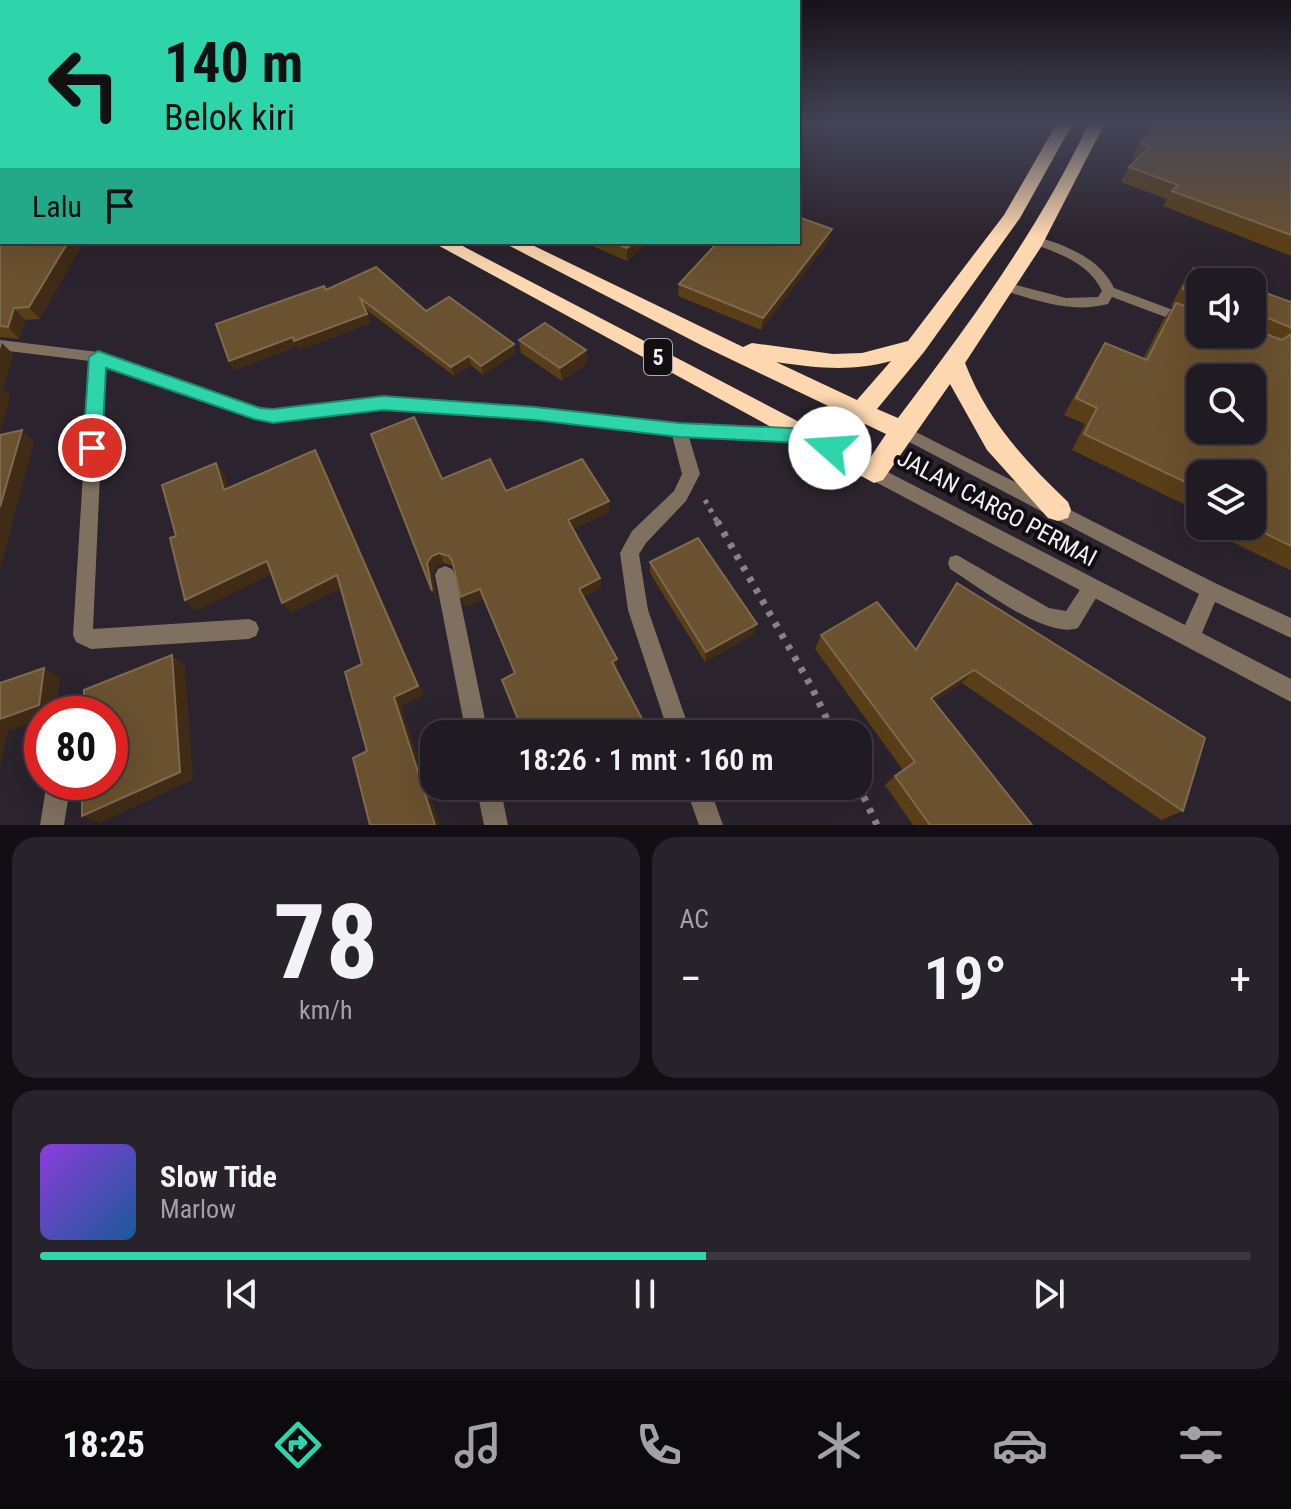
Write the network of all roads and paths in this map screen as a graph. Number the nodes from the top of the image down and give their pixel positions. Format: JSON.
{"nodes":[{"id":1,"x":1045,"y":162,"type":"edge"},
{"id":2,"x":1079,"y":162,"type":"edge"},
{"id":3,"x":1035,"y":240,"type":"junction"},
{"id":4,"x":445,"y":244,"type":"edge"},
{"id":5,"x":515,"y":244,"type":"edge"},
{"id":6,"x":1004,"y":286,"type":"junction"},
{"id":7,"x":1109,"y":291,"type":"junction"},
{"id":8,"x":1186,"y":320,"type":"edge"},
{"id":9,"x":711,"y":341,"type":"junction"},
{"id":10,"x":0,"y":345,"type":"edge"},
{"id":11,"x":916,"y":347,"type":"junction"},
{"id":12,"x":98,"y":357,"type":"junction"},
{"id":13,"x":953,"y":362,"type":"junction"},
{"id":14,"x":861,"y":410,"type":"junction"},
{"id":15,"x":679,"y":430,"type":"junction"},
{"id":16,"x":900,"y":430,"type":"junction"},
{"id":17,"x":819,"y":442,"type":"junction"},
{"id":18,"x":874,"y":473,"type":"junction"},
{"id":19,"x":691,"y":474,"type":"junction"},
{"id":20,"x":1058,"y":510,"type":"junction"},
{"id":21,"x":957,"y":563,"type":"dead end"},
{"id":22,"x":445,"y":575,"type":"dead end"},
{"id":23,"x":1092,"y":588,"type":"junction"},
{"id":24,"x":1210,"y":590,"type":"junction"},
{"id":25,"x":1291,"y":628,"type":"edge"},
{"id":26,"x":249,"y":629,"type":"dead end"},
{"id":27,"x":1189,"y":639,"type":"junction"},
{"id":28,"x":1291,"y":691,"type":"edge"},
{"id":29,"x":474,"y":720,"type":"edge"},
{"id":30,"x":675,"y":720,"type":"edge"},
{"id":31,"x":827,"y":720,"type":"edge"},
{"id":32,"x":56,"y":800,"type":"edge"},
{"id":33,"x":491,"y":800,"type":"edge"},
{"id":34,"x":702,"y":800,"type":"edge"},
{"id":35,"x":865,"y":800,"type":"edge"},
{"id":36,"x":52,"y":825,"type":"edge"},
{"id":37,"x":496,"y":825,"type":"edge"},
{"id":38,"x":711,"y":825,"type":"edge"},
{"id":39,"x":877,"y":825,"type":"edge"}],
"edges":[{"from":1,"to":11,"type":"highway"},
{"from":2,"to":3,"type":"highway"},
{"from":3,"to":6,"type":"highway"},
{"from":3,"to":7,"type":"street"},
{"from":4,"to":17,"type":"highway","name":"JALAN CARGO PERMAI","number":"5"},
{"from":5,"to":9,"type":"highway","number":"5"},
{"from":6,"to":7,"type":"street"},
{"from":6,"to":13,"type":"highway"},
{"from":7,"to":8,"type":"street"},
{"from":9,"to":11,"type":"highway"},
{"from":9,"to":14,"type":"highway","number":"5"},
{"from":10,"to":12,"type":"street"},
{"from":11,"to":14,"type":"highway"},
{"from":12,"to":15,"type":"street"},
{"from":12,"to":26,"type":"street"},
{"from":13,"to":16,"type":"highway"},
{"from":13,"to":20,"type":"highway"},
{"from":14,"to":16,"type":"highway"},
{"from":14,"to":17,"type":"highway"},
{"from":15,"to":17,"type":"street"},
{"from":15,"to":19,"type":"street"},
{"from":16,"to":18,"type":"highway"},
{"from":16,"to":20,"type":"street","name":"JALAN CARGO PERMAI"},
{"from":17,"to":18,"type":"highway","name":"JALAN CARGO PERMAI","number":"5"},
{"from":18,"to":23,"type":"street","name":"JALAN CARGO PERMAI"},
{"from":19,"to":30,"type":"street"},
{"from":19,"to":31,"type":"path"},
{"from":20,"to":24,"type":"street","name":"JALAN CARGO PERMAI"},
{"from":21,"to":23,"type":"street"},
{"from":22,"to":29,"type":"street"},
{"from":23,"to":27,"type":"street","name":"JALAN CARGO PERMAI"},
{"from":24,"to":25,"type":"street","name":"JALAN CARGO PERMAI"},
{"from":24,"to":27,"type":"street"},
{"from":27,"to":28,"type":"street","name":"JALAN CARGO PERMAI"},
{"from":32,"to":36,"type":"street"},
{"from":33,"to":37,"type":"street"},
{"from":34,"to":38,"type":"street"},
{"from":35,"to":39,"type":"path"}]}
